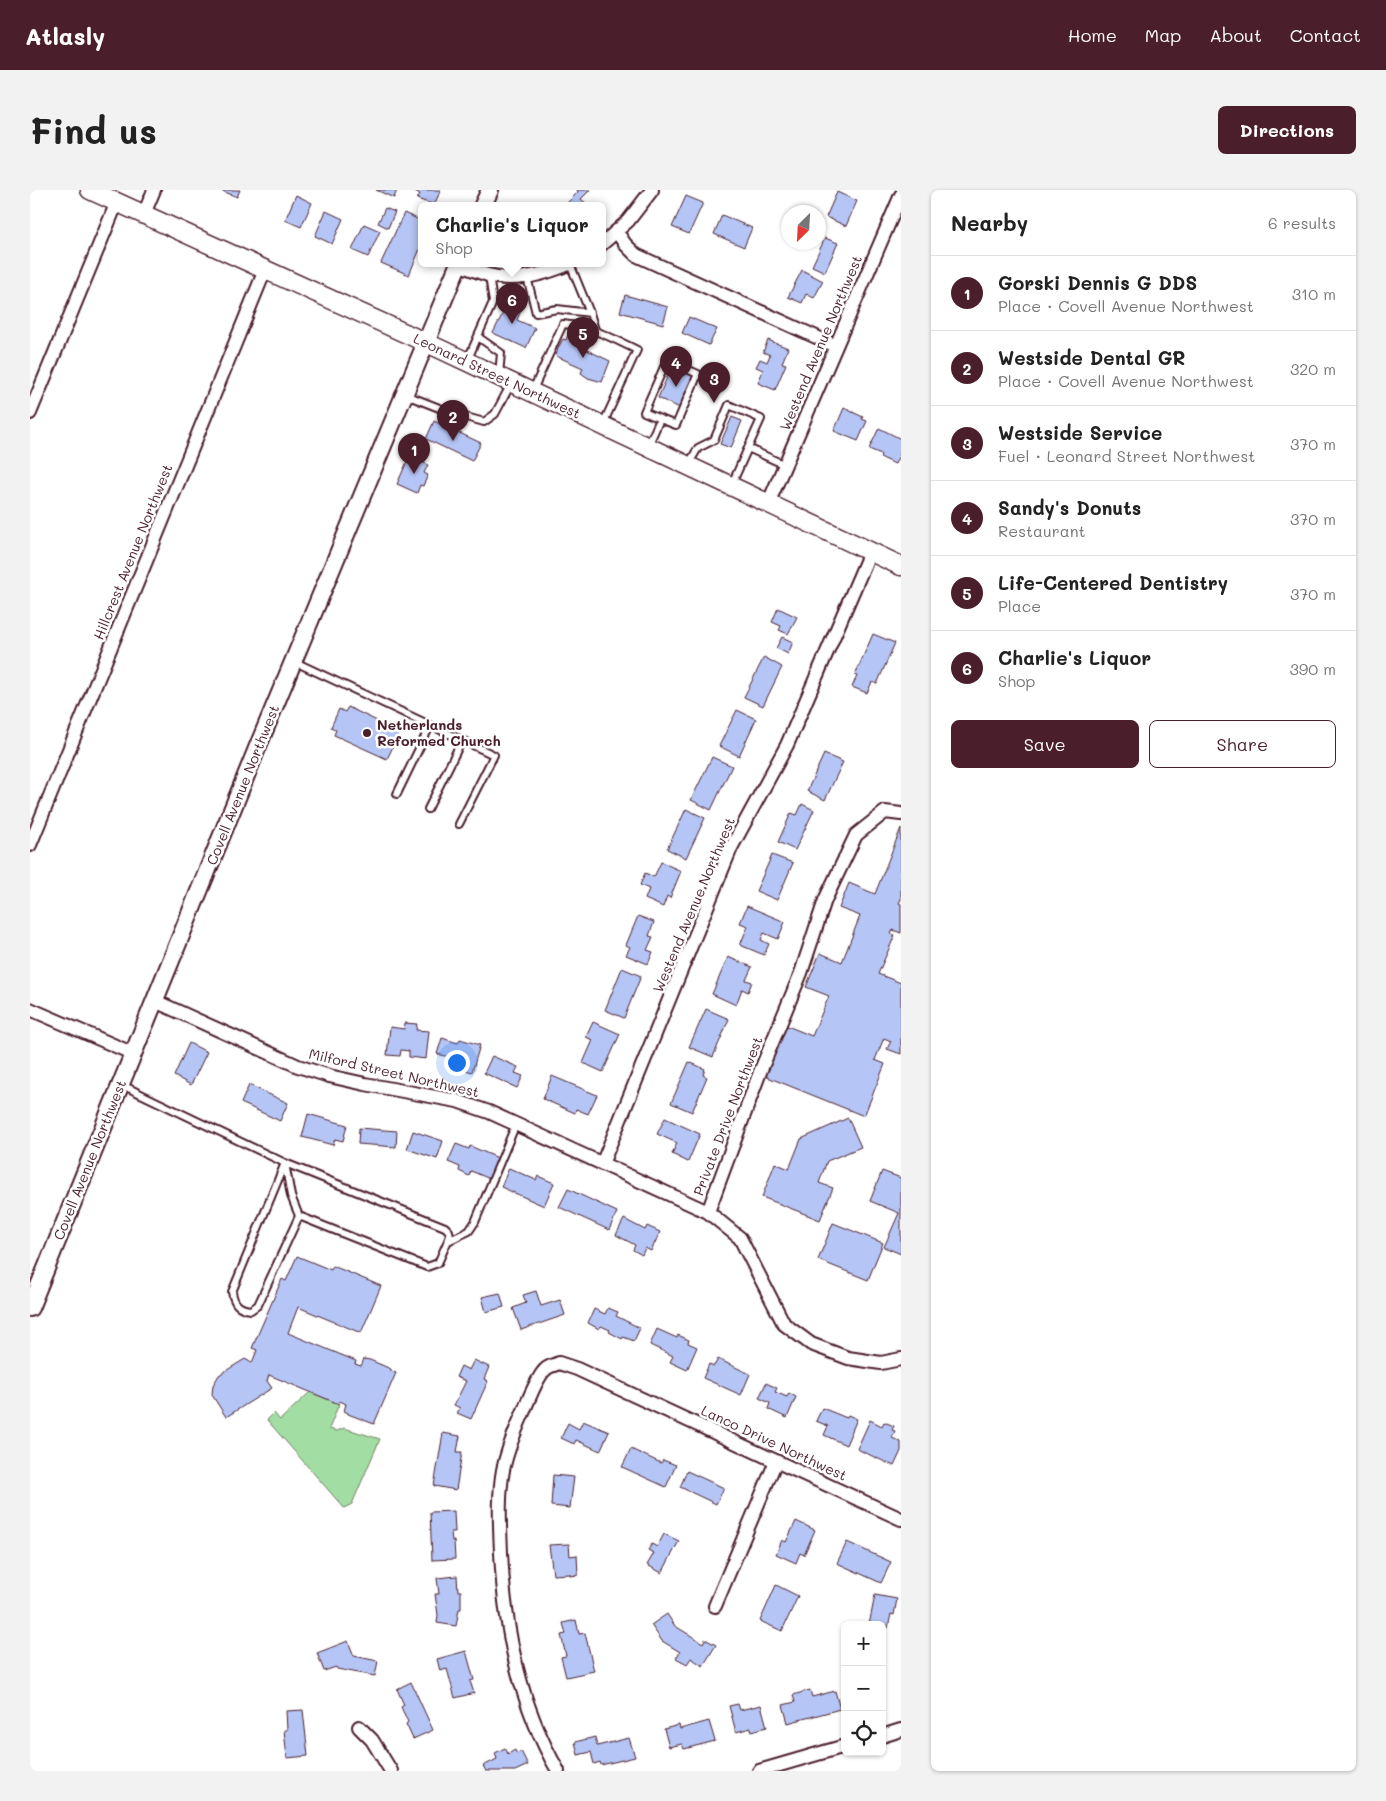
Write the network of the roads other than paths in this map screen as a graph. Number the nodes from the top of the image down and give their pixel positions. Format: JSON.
{"nodes":[{"id":1,"x":90,"y":190,"type":"edge"},
{"id":2,"x":154,"y":190,"type":"edge"},
{"id":3,"x":490,"y":190,"type":"edge"},
{"id":4,"x":652,"y":190,"type":"edge"},
{"id":5,"x":901,"y":195,"type":"edge"},
{"id":6,"x":117,"y":202,"type":"junction"},
{"id":7,"x":484,"y":202,"type":"edge"},
{"id":8,"x":144,"y":214,"type":"junction"},
{"id":9,"x":618,"y":232,"type":"junction"},
{"id":10,"x":606,"y":241,"type":"edge"},
{"id":11,"x":458,"y":267,"type":"edge"},
{"id":12,"x":466,"y":267,"type":"edge"},
{"id":13,"x":558,"y":267,"type":"edge"},
{"id":14,"x":572,"y":267,"type":"edge"},
{"id":15,"x":264,"y":270,"type":"junction"},
{"id":16,"x":489,"y":276,"type":"junction"},
{"id":17,"x":527,"y":277,"type":"junction"},
{"id":18,"x":590,"y":313,"type":"junction"},
{"id":19,"x":595,"y":330,"type":"junction"},
{"id":20,"x":478,"y":337,"type":"junction"},
{"id":21,"x":426,"y":342,"type":"junction"},
{"id":22,"x":836,"y":346,"type":"junction"},
{"id":23,"x":467,"y":362,"type":"junction"},
{"id":24,"x":30,"y":376,"type":"edge"},
{"id":25,"x":505,"y":379,"type":"junction"},
{"id":26,"x":43,"y":381,"type":"junction"},
{"id":27,"x":532,"y":392,"type":"junction"},
{"id":28,"x":404,"y":394,"type":"junction"},
{"id":29,"x":30,"y":413,"type":"edge"},
{"id":30,"x":660,"y":419,"type":"junction"},
{"id":31,"x":602,"y":425,"type":"junction"},
{"id":32,"x":648,"y":447,"type":"junction"},
{"id":33,"x":748,"y":448,"type":"junction"},
{"id":34,"x":785,"y":465,"type":"junction"},
{"id":35,"x":688,"y":466,"type":"junction"},
{"id":36,"x":731,"y":486,"type":"junction"},
{"id":37,"x":768,"y":504,"type":"junction"},
{"id":38,"x":870,"y":552,"type":"junction"},
{"id":39,"x":901,"y":566,"type":"edge"},
{"id":40,"x":294,"y":662,"type":"junction"},
{"id":41,"x":430,"y":726,"type":"junction"},
{"id":42,"x":462,"y":740,"type":"junction"},
{"id":43,"x":397,"y":794,"type":"dead end"},
{"id":44,"x":428,"y":809,"type":"dead end"},
{"id":45,"x":901,"y":814,"type":"edge"},
{"id":46,"x":459,"y":824,"type":"dead end"},
{"id":47,"x":30,"y":845,"type":"edge"},
{"id":48,"x":155,"y":1001,"type":"junction"},
{"id":49,"x":30,"y":1009,"type":"edge"},
{"id":50,"x":134,"y":1054,"type":"junction"},
{"id":51,"x":121,"y":1084,"type":"junction"},
{"id":52,"x":516,"y":1124,"type":"junction"},
{"id":53,"x":285,"y":1163,"type":"junction"},
{"id":54,"x":602,"y":1164,"type":"junction"},
{"id":55,"x":708,"y":1212,"type":"junction"},
{"id":56,"x":299,"y":1216,"type":"junction"},
{"id":57,"x":448,"y":1241,"type":"junction"},
{"id":58,"x":30,"y":1308,"type":"edge"},
{"id":59,"x":901,"y":1359,"type":"edge"},
{"id":60,"x":776,"y":1461,"type":"junction"},
{"id":61,"x":901,"y":1519,"type":"edge"},
{"id":62,"x":715,"y":1606,"type":"dead end"},
{"id":63,"x":359,"y":1727,"type":"dead end"},
{"id":64,"x":901,"y":1730,"type":"edge"},
{"id":65,"x":886,"y":1735,"type":"edge"},
{"id":66,"x":841,"y":1747,"type":"edge"},
{"id":67,"x":391,"y":1771,"type":"edge"},
{"id":68,"x":558,"y":1771,"type":"edge"},
{"id":69,"x":759,"y":1771,"type":"edge"}],
"edges":[{"from":1,"to":6,"type":"main road","name":"Leonard Street Northwest"},
{"from":2,"to":8,"type":"street"},
{"from":3,"to":7,"type":"street"},
{"from":4,"to":9,"type":"street"},
{"from":5,"to":22,"type":"street","name":"Westend Avenue Northwest"},
{"from":6,"to":8,"type":"main road","name":"Leonard Street Northwest"},
{"from":6,"to":26,"type":"street"},
{"from":8,"to":15,"type":"main road","name":"Leonard Street Northwest"},
{"from":9,"to":10,"type":"street"},
{"from":9,"to":22,"type":"street"},
{"from":11,"to":21,"type":"street","name":"Covell Avenue Northwest"},
{"from":12,"to":16,"type":"street"},
{"from":13,"to":17,"type":"street"},
{"from":14,"to":18,"type":"lane"},
{"from":15,"to":21,"type":"main road","name":"Leonard Street Northwest"},
{"from":15,"to":47,"type":"street","name":"Hillcrest Avenue Northwest"},
{"from":16,"to":17,"type":"street"},
{"from":16,"to":20,"type":"lane"},
{"from":17,"to":18,"type":"lane"},
{"from":18,"to":19,"type":"lane"},
{"from":19,"to":27,"type":"lane"},
{"from":19,"to":31,"type":"lane"},
{"from":20,"to":23,"type":"lane"},
{"from":20,"to":25,"type":"lane"},
{"from":21,"to":23,"type":"main road","name":"Leonard Street Northwest"},
{"from":21,"to":28,"type":"street","name":"Covell Avenue Northwest"},
{"from":22,"to":34,"type":"street","name":"Westend Avenue Northwest"},
{"from":23,"to":25,"type":"main road","name":"Leonard Street Northwest"},
{"from":24,"to":26,"type":"street"},
{"from":25,"to":27,"type":"main road","name":"Leonard Street Northwest"},
{"from":25,"to":28,"type":"lane"},
{"from":26,"to":29,"type":"street"},
{"from":27,"to":31,"type":"main road","name":"Leonard Street Northwest"},
{"from":28,"to":40,"type":"street","name":"Covell Avenue Northwest"},
{"from":30,"to":30,"type":"lane"},
{"from":30,"to":32,"type":"lane"},
{"from":31,"to":32,"type":"main road","name":"Leonard Street Northwest"},
{"from":32,"to":35,"type":"main road","name":"Leonard Street Northwest"},
{"from":33,"to":34,"type":"lane"},
{"from":33,"to":35,"type":"lane"},
{"from":33,"to":36,"type":"lane"},
{"from":34,"to":37,"type":"street","name":"Westend Avenue Northwest"},
{"from":35,"to":36,"type":"main road","name":"Leonard Street Northwest"},
{"from":36,"to":37,"type":"main road","name":"Leonard Street Northwest"},
{"from":37,"to":38,"type":"main road","name":"Leonard Street Northwest"},
{"from":38,"to":39,"type":"main road","name":"Leonard Street Northwest"},
{"from":38,"to":54,"type":"street","name":"Westend Avenue Northwest"},
{"from":40,"to":41,"type":"lane"},
{"from":40,"to":48,"type":"street","name":"Covell Avenue Northwest"},
{"from":41,"to":42,"type":"lane"},
{"from":41,"to":43,"type":"lane"},
{"from":42,"to":44,"type":"lane"},
{"from":42,"to":46,"type":"lane"},
{"from":45,"to":55,"type":"street","name":"Private Drive Northwest"},
{"from":48,"to":50,"type":"street","name":"Covell Avenue Northwest"},
{"from":48,"to":52,"type":"street","name":"Milford Street Northwest"},
{"from":49,"to":50,"type":"street"},
{"from":50,"to":51,"type":"street","name":"Covell Avenue Northwest"},
{"from":51,"to":53,"type":"lane"},
{"from":51,"to":58,"type":"street","name":"Covell Avenue Northwest"},
{"from":52,"to":54,"type":"street","name":"Milford Street Northwest"},
{"from":52,"to":57,"type":"lane"},
{"from":53,"to":56,"type":"lane"},
{"from":53,"to":56,"type":"lane"},
{"from":53,"to":57,"type":"lane"},
{"from":54,"to":55,"type":"street","name":"Milford Street Northwest"},
{"from":55,"to":59,"type":"street","name":"Private Drive Northwest"},
{"from":56,"to":57,"type":"lane"},
{"from":60,"to":61,"type":"street","name":"Lanco Drive Northwest"},
{"from":60,"to":62,"type":"street"},
{"from":60,"to":68,"type":"street","name":"Lanco Drive Northwest"},
{"from":63,"to":67,"type":"street"},
{"from":64,"to":65,"type":"street"},
{"from":66,"to":69,"type":"street"}]}
